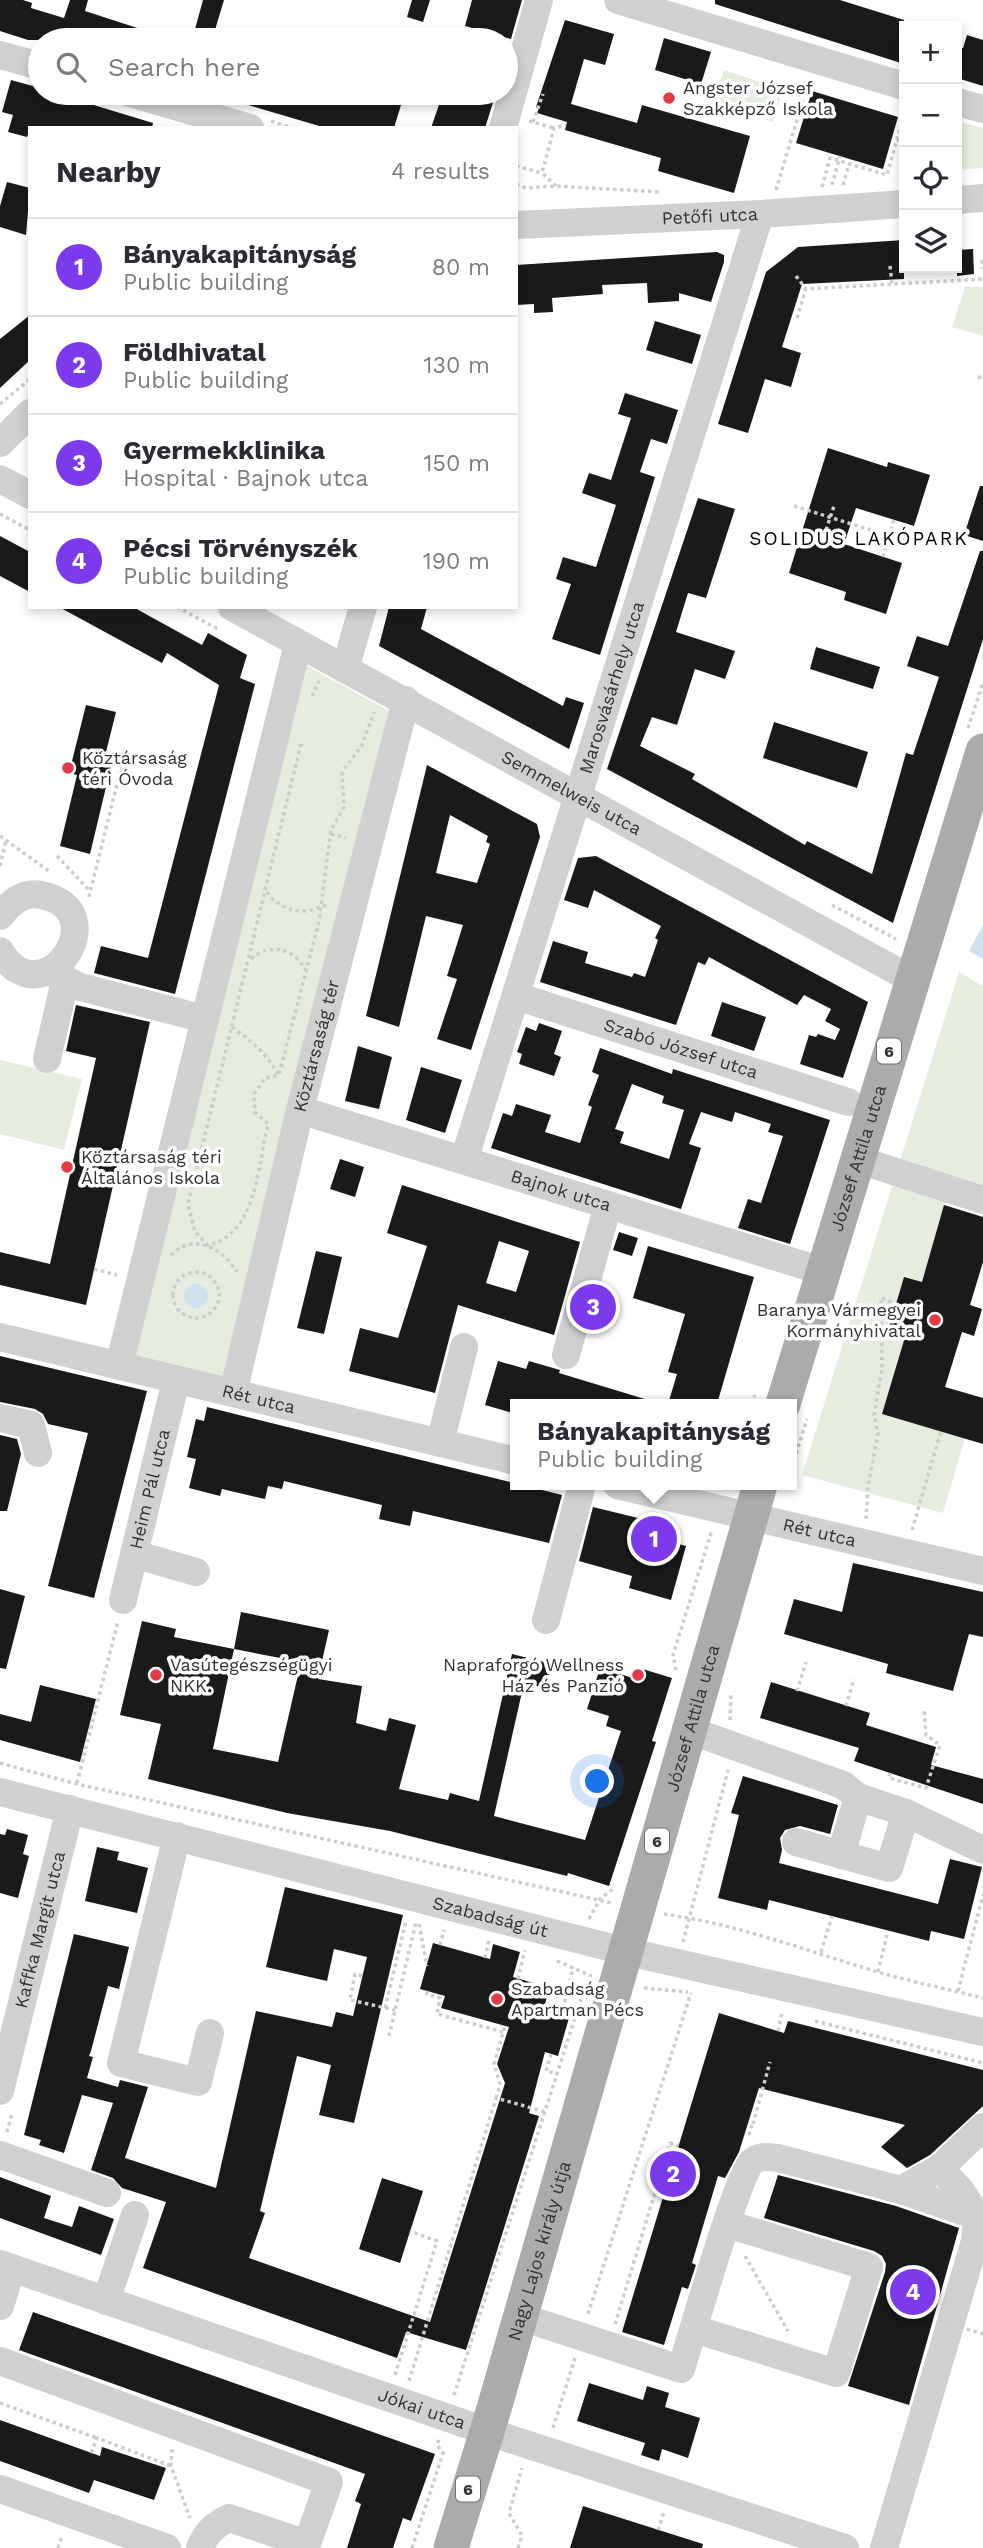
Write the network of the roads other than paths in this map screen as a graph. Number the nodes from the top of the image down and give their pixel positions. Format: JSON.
{"nodes":[{"id":1,"x":539,"y":0,"type":"edge"},
{"id":2,"x":618,"y":0,"type":"edge"},
{"id":3,"x":0,"y":55,"type":"edge"},
{"id":4,"x":28,"y":63,"type":"edge"},
{"id":5,"x":899,"y":84,"type":"edge"},
{"id":6,"x":962,"y":103,"type":"edge"},
{"id":7,"x":518,"y":104,"type":"edge"},
{"id":8,"x":171,"y":105,"type":"edge"},
{"id":9,"x":518,"y":105,"type":"edge"},
{"id":10,"x":983,"y":109,"type":"edge"},
{"id":11,"x":514,"y":124,"type":"edge"},
{"id":12,"x":243,"y":126,"type":"edge"},
{"id":13,"x":983,"y":198,"type":"edge"},
{"id":14,"x":962,"y":200,"type":"edge"},
{"id":15,"x":899,"y":204,"type":"edge"},
{"id":16,"x":767,"y":205,"type":"junction"},
{"id":17,"x":518,"y":225,"type":"edge"},
{"id":18,"x":28,"y":415,"type":"edge"},
{"id":19,"x":0,"y":443,"type":"edge"},
{"id":20,"x":0,"y":479,"type":"edge"},
{"id":21,"x":28,"y":494,"type":"edge"},
{"id":22,"x":236,"y":609,"type":"edge"},
{"id":23,"x":362,"y":609,"type":"edge"},
{"id":24,"x":298,"y":644,"type":"junction"},
{"id":25,"x":335,"y":664,"type":"junction"},
{"id":26,"x":406,"y":700,"type":"junction"},
{"id":27,"x":983,"y":751,"type":"edge"},
{"id":28,"x":579,"y":799,"type":"junction"},
{"id":29,"x":0,"y":916,"type":"edge"},
{"id":30,"x":0,"y":951,"type":"edge"},
{"id":31,"x":57,"y":976,"type":"junction"},
{"id":32,"x":911,"y":979,"type":"junction"},
{"id":33,"x":516,"y":996,"type":"junction"},
{"id":34,"x":205,"y":1019,"type":"junction"},
{"id":35,"x":47,"y":1059,"type":"dead end"},
{"id":36,"x":848,"y":1102,"type":"dead end"},
{"id":37,"x":300,"y":1110,"type":"junction"},
{"id":38,"x":856,"y":1159,"type":"junction"},
{"id":39,"x":464,"y":1160,"type":"junction"},
{"id":40,"x":983,"y":1200,"type":"edge"},
{"id":41,"x":608,"y":1205,"type":"junction"},
{"id":42,"x":822,"y":1271,"type":"junction"},
{"id":43,"x":0,"y":1337,"type":"edge"},
{"id":44,"x":464,"y":1347,"type":"dead end"},
{"id":45,"x":566,"y":1355,"type":"dead end"},
{"id":46,"x":119,"y":1366,"type":"junction"},
{"id":47,"x":176,"y":1380,"type":"junction"},
{"id":48,"x":233,"y":1393,"type":"junction"},
{"id":49,"x":784,"y":1399,"type":"edge"},
{"id":50,"x":0,"y":1418,"type":"edge"},
{"id":51,"x":440,"y":1443,"type":"junction"},
{"id":52,"x":38,"y":1453,"type":"dead end"},
{"id":53,"x":510,"y":1460,"type":"edge"},
{"id":54,"x":581,"y":1490,"type":"edge"},
{"id":55,"x":652,"y":1490,"type":"edge"},
{"id":56,"x":743,"y":1503,"type":"edge"},
{"id":57,"x":134,"y":1554,"type":"junction"},
{"id":58,"x":983,"y":1571,"type":"edge"},
{"id":59,"x":196,"y":1572,"type":"dead end"},
{"id":60,"x":123,"y":1600,"type":"road end"},
{"id":61,"x":546,"y":1620,"type":"dead end"},
{"id":62,"x":689,"y":1730,"type":"junction"},
{"id":63,"x":0,"y":1792,"type":"edge"},
{"id":64,"x":74,"y":1797,"type":"junction"},
{"id":65,"x":858,"y":1797,"type":"junction"},
{"id":66,"x":906,"y":1813,"type":"junction"},
{"id":67,"x":177,"y":1836,"type":"junction"},
{"id":68,"x":796,"y":1842,"type":"dead end"},
{"id":69,"x":983,"y":1850,"type":"edge"},
{"id":70,"x":841,"y":1855,"type":"junction"},
{"id":71,"x":624,"y":1951,"type":"junction"},
{"id":72,"x":7,"y":2030,"type":"edge"},
{"id":73,"x":983,"y":2032,"type":"edge"},
{"id":74,"x":210,"y":2033,"type":"dead end"},
{"id":75,"x":0,"y":2091,"type":"edge"},
{"id":76,"x":983,"y":2127,"type":"edge"},
{"id":77,"x":0,"y":2155,"type":"edge"},
{"id":78,"x":940,"y":2168,"type":"junction"},
{"id":79,"x":901,"y":2190,"type":"junction"},
{"id":80,"x":107,"y":2193,"type":"dead end"},
{"id":81,"x":135,"y":2215,"type":"dead end"},
{"id":82,"x":977,"y":2216,"type":"junction"},
{"id":83,"x":727,"y":2224,"type":"junction"},
{"id":84,"x":6,"y":2266,"type":"edge"},
{"id":85,"x":106,"y":2301,"type":"junction"},
{"id":86,"x":0,"y":2306,"type":"edge"},
{"id":87,"x":521,"y":2317,"type":"junction"},
{"id":88,"x":694,"y":2329,"type":"junction"},
{"id":89,"x":0,"y":2361,"type":"edge"},
{"id":90,"x":486,"y":2431,"type":"junction"},
{"id":91,"x":0,"y":2489,"type":"edge"},
{"id":92,"x":167,"y":2548,"type":"edge"},
{"id":93,"x":200,"y":2548,"type":"edge"},
{"id":94,"x":451,"y":2548,"type":"edge"},
{"id":95,"x":845,"y":2548,"type":"edge"},
{"id":96,"x":884,"y":2548,"type":"edge"}],
"edges":[{"from":1,"to":7,"type":"street"},
{"from":2,"to":5,"type":"street"},
{"from":3,"to":4,"type":"street"},
{"from":6,"to":10,"type":"street"},
{"from":8,"to":12,"type":"street"},
{"from":9,"to":11,"type":"street"},
{"from":13,"to":14,"type":"street"},
{"from":15,"to":16,"type":"street","name":"Petőfi utca"},
{"from":16,"to":17,"type":"street","name":"Petőfi utca"},
{"from":16,"to":28,"type":"street","name":"Marosvásárhely utca"},
{"from":18,"to":19,"type":"street"},
{"from":20,"to":21,"type":"street"},
{"from":22,"to":24,"type":"street","name":"Semmelweis utca"},
{"from":23,"to":25,"type":"street"},
{"from":24,"to":25,"type":"street","name":"Semmelweis utca"},
{"from":24,"to":34,"type":"street"},
{"from":25,"to":26,"type":"street","name":"Semmelweis utca"},
{"from":26,"to":28,"type":"street","name":"Semmelweis utca"},
{"from":26,"to":37,"type":"street","name":"Köztársaság tér"},
{"from":27,"to":32,"type":"main road","name":"József Attila utca","number":"6"},
{"from":28,"to":32,"type":"street","name":"Semmelweis utca"},
{"from":28,"to":33,"type":"street","name":"Marosvásárhely utca"},
{"from":29,"to":31,"type":"street"},
{"from":30,"to":31,"type":"street"},
{"from":31,"to":34,"type":"street"},
{"from":31,"to":35,"type":"street"},
{"from":32,"to":38,"type":"main road","name":"József Attila utca","number":"6"},
{"from":33,"to":36,"type":"street","name":"Szabó József utca"},
{"from":33,"to":39,"type":"street","name":"Marosvásárhely utca"},
{"from":34,"to":46,"type":"street"},
{"from":37,"to":39,"type":"street","name":"Bajnok utca"},
{"from":37,"to":48,"type":"street","name":"Köztársaság tér"},
{"from":38,"to":40,"type":"street"},
{"from":38,"to":42,"type":"main road","name":"József Attila utca","number":"6"},
{"from":39,"to":41,"type":"street","name":"Bajnok utca"},
{"from":41,"to":42,"type":"street","name":"Bajnok utca"},
{"from":41,"to":45,"type":"street"},
{"from":42,"to":49,"type":"main road","name":"József Attila utca","number":"6"},
{"from":43,"to":46,"type":"street","name":"Rét utca"},
{"from":44,"to":51,"type":"street"},
{"from":46,"to":47,"type":"street","name":"Rét utca"},
{"from":47,"to":48,"type":"street","name":"Rét utca"},
{"from":47,"to":57,"type":"street","name":"Heim Pál utca"},
{"from":48,"to":51,"type":"street","name":"Rét utca"},
{"from":50,"to":52,"type":"street"},
{"from":51,"to":53,"type":"street","name":"Rét utca"},
{"from":54,"to":61,"type":"street"},
{"from":55,"to":56,"type":"street","name":"Rét utca"},
{"from":56,"to":58,"type":"street","name":"Rét utca"},
{"from":56,"to":62,"type":"main road","name":"József Attila utca","number":"6"},
{"from":57,"to":59,"type":"street"},
{"from":57,"to":60,"type":"street","name":"Heim Pál utca"},
{"from":62,"to":65,"type":"street"},
{"from":62,"to":71,"type":"main road","name":"József Attila utca","number":"6"},
{"from":63,"to":64,"type":"street","name":"Szabadság út"},
{"from":64,"to":67,"type":"street","name":"Szabadság út"},
{"from":64,"to":72,"type":"street","name":"Kaffka Margit utca"},
{"from":65,"to":66,"type":"street"},
{"from":65,"to":70,"type":"street"},
{"from":66,"to":69,"type":"street"},
{"from":66,"to":70,"type":"street"},
{"from":67,"to":71,"type":"street","name":"Szabadság út"},
{"from":67,"to":74,"type":"street"},
{"from":68,"to":70,"type":"street"},
{"from":71,"to":73,"type":"street","name":"Szabadság út"},
{"from":71,"to":87,"type":"main road","name":"Nagy Lajos király útja","number":"6"},
{"from":72,"to":75,"type":"street","name":"Kaffka Margit utca"},
{"from":76,"to":78,"type":"street"},
{"from":77,"to":80,"type":"street"},
{"from":78,"to":79,"type":"street"},
{"from":78,"to":82,"type":"street"},
{"from":79,"to":82,"type":"street"},
{"from":79,"to":83,"type":"street"},
{"from":81,"to":85,"type":"street"},
{"from":82,"to":96,"type":"street"},
{"from":83,"to":88,"type":"street"},
{"from":83,"to":88,"type":"street"},
{"from":84,"to":85,"type":"street","name":"Jókai utca"},
{"from":84,"to":86,"type":"street"},
{"from":85,"to":90,"type":"street","name":"Jókai utca"},
{"from":87,"to":88,"type":"street"},
{"from":87,"to":90,"type":"main road","name":"Nagy Lajos király útja","number":"6"},
{"from":89,"to":93,"type":"street"},
{"from":90,"to":94,"type":"main road","name":"Nagy Lajos király útja","number":"6"},
{"from":90,"to":95,"type":"street","name":"Jókai utca"},
{"from":91,"to":92,"type":"street"}]}
